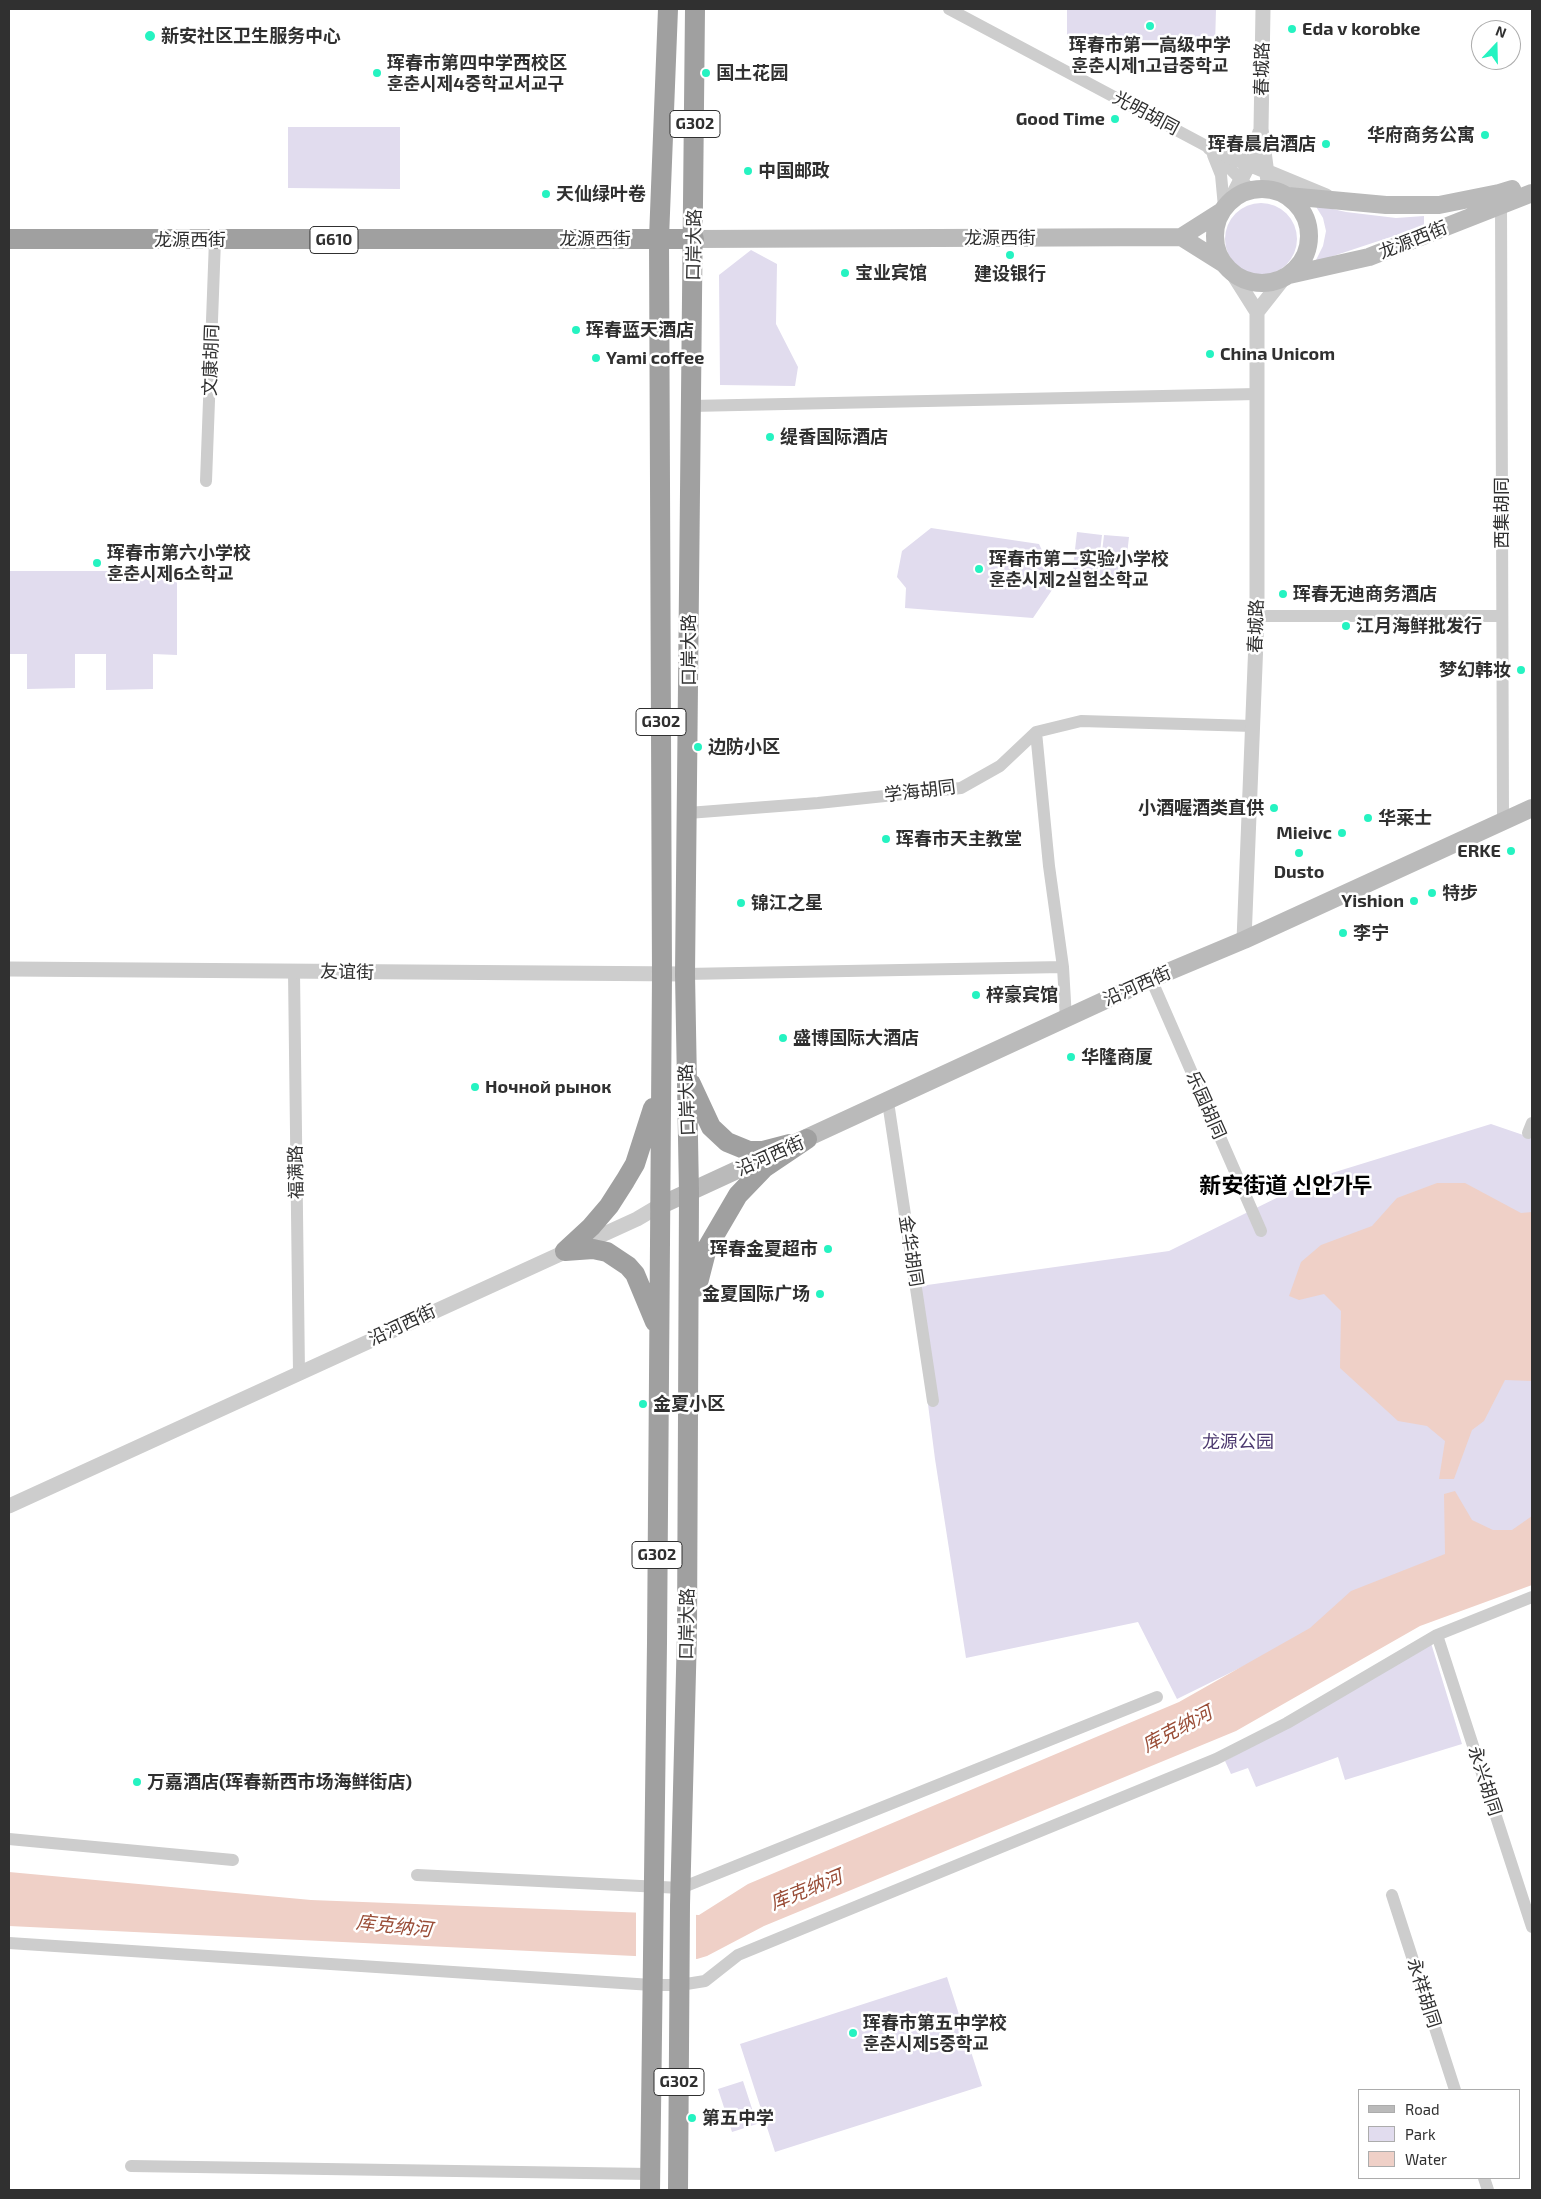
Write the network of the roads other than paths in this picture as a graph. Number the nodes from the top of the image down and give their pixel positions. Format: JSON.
{"nodes":[{"id":1,"x":668,"y":9,"type":"edge"},
{"id":2,"x":696,"y":9,"type":"edge"},
{"id":3,"x":949,"y":9,"type":"edge"},
{"id":4,"x":1263,"y":9,"type":"edge"},
{"id":5,"x":1261,"y":128,"type":"junction"},
{"id":6,"x":1210,"y":148,"type":"junction"},
{"id":7,"x":1248,"y":166,"type":"junction"},
{"id":8,"x":1268,"y":181,"type":"junction"},
{"id":9,"x":1532,"y":181,"type":"edge"},
{"id":10,"x":1246,"y":185,"type":"junction"},
{"id":11,"x":1532,"y":193,"type":"edge"},
{"id":12,"x":1288,"y":196,"type":"junction"},
{"id":13,"x":1343,"y":202,"type":"junction"},
{"id":14,"x":1502,"y":204,"type":"junction"},
{"id":15,"x":1225,"y":206,"type":"junction"},
{"id":16,"x":1181,"y":237,"type":"junction"},
{"id":17,"x":659,"y":238,"type":"junction"},
{"id":18,"x":9,"y":239,"type":"edge"},
{"id":19,"x":694,"y":239,"type":"junction"},
{"id":20,"x":215,"y":240,"type":"junction"},
{"id":21,"x":1228,"y":269,"type":"junction"},
{"id":22,"x":1286,"y":277,"type":"junction"},
{"id":23,"x":1257,"y":312,"type":"junction"},
{"id":24,"x":1257,"y":394,"type":"junction"},
{"id":25,"x":691,"y":406,"type":"junction"},
{"id":26,"x":206,"y":481,"type":"dead end"},
{"id":27,"x":1257,"y":616,"type":"junction"},
{"id":28,"x":1502,"y":616,"type":"junction"},
{"id":29,"x":1253,"y":726,"type":"junction"},
{"id":30,"x":1036,"y":732,"type":"junction"},
{"id":31,"x":1532,"y":808,"type":"edge"},
{"id":32,"x":688,"y":813,"type":"junction"},
{"id":33,"x":1503,"y":822,"type":"junction"},
{"id":34,"x":1244,"y":940,"type":"junction"},
{"id":35,"x":1063,"y":966,"type":"junction"},
{"id":36,"x":9,"y":969,"type":"edge"},
{"id":37,"x":294,"y":972,"type":"junction"},
{"id":38,"x":685,"y":974,"type":"junction"},
{"id":39,"x":662,"y":975,"type":"junction"},
{"id":40,"x":1150,"y":979,"type":"junction"},
{"id":41,"x":1066,"y":1019,"type":"junction"},
{"id":42,"x":686,"y":1073,"type":"junction"},
{"id":43,"x":660,"y":1079,"type":"junction"},
{"id":44,"x":888,"y":1102,"type":"junction"},
{"id":45,"x":807,"y":1139,"type":"junction"},
{"id":46,"x":690,"y":1193,"type":"junction"},
{"id":47,"x":659,"y":1206,"type":"junction"},
{"id":48,"x":1261,"y":1231,"type":"dead end"},
{"id":49,"x":565,"y":1251,"type":"junction"},
{"id":50,"x":689,"y":1327,"type":"junction"},
{"id":51,"x":658,"y":1330,"type":"junction"},
{"id":52,"x":298,"y":1373,"type":"junction"},
{"id":53,"x":933,"y":1401,"type":"dead end"},
{"id":54,"x":9,"y":1506,"type":"edge"},
{"id":55,"x":1532,"y":1597,"type":"edge"},
{"id":56,"x":1437,"y":1635,"type":"junction"},
{"id":57,"x":1157,"y":1696,"type":"dead end"},
{"id":58,"x":9,"y":1839,"type":"edge"},
{"id":59,"x":233,"y":1860,"type":"dead end"},
{"id":60,"x":417,"y":1875,"type":"dead end"},
{"id":61,"x":653,"y":1895,"type":"junction"},
{"id":62,"x":1392,"y":1895,"type":"dead end"},
{"id":63,"x":681,"y":1896,"type":"junction"},
{"id":64,"x":1532,"y":1927,"type":"edge"},
{"id":65,"x":9,"y":1943,"type":"edge"},
{"id":66,"x":652,"y":1979,"type":"junction"},
{"id":67,"x":681,"y":1979,"type":"junction"},
{"id":68,"x":1455,"y":2089,"type":"edge"},
{"id":69,"x":131,"y":2166,"type":"dead end"},
{"id":70,"x":650,"y":2182,"type":"edge"},
{"id":71,"x":678,"y":2190,"type":"edge"}],
"edges":[{"from":1,"to":17,"type":"highway","name":"口岸大路","number":"G302"},
{"from":2,"to":19,"type":"highway","name":"口岸大路","number":"G302"},
{"from":3,"to":6,"type":"street","name":"光明胡同"},
{"from":4,"to":5,"type":"street","name":"春城路"},
{"from":5,"to":7,"type":"street"},
{"from":5,"to":8,"type":"street"},
{"from":6,"to":7,"type":"street"},
{"from":6,"to":10,"type":"street","name":"光明胡同"},
{"from":6,"to":15,"type":"street"},
{"from":7,"to":8,"type":"street"},
{"from":7,"to":10,"type":"street"},
{"from":8,"to":10,"type":"main road"},
{"from":8,"to":12,"type":"main road"},
{"from":8,"to":13,"type":"street"},
{"from":9,"to":13,"type":"main road","name":"龙源西街"},
{"from":10,"to":15,"type":"main road"},
{"from":11,"to":14,"type":"main road","name":"龙源西街"},
{"from":12,"to":13,"type":"main road","name":"龙源西街"},
{"from":12,"to":22,"type":"main road"},
{"from":14,"to":22,"type":"main road","name":"龙源西街"},
{"from":14,"to":28,"type":"street","name":"西集胡同"},
{"from":15,"to":16,"type":"main road"},
{"from":15,"to":21,"type":"main road"},
{"from":16,"to":19,"type":"main road","name":"龙源西街"},
{"from":16,"to":21,"type":"main road"},
{"from":17,"to":19,"type":"highway","name":"龙源西街","number":"G610"},
{"from":17,"to":20,"type":"highway","name":"龙源西街","number":"G610"},
{"from":17,"to":39,"type":"highway","name":"口岸大路","number":"G302"},
{"from":18,"to":20,"type":"highway","name":"龙源西街","number":"G610"},
{"from":19,"to":25,"type":"highway","name":"口岸大路","number":"G302"},
{"from":20,"to":26,"type":"street","name":"文康胡同"},
{"from":21,"to":22,"type":"main road"},
{"from":21,"to":23,"type":"street"},
{"from":22,"to":23,"type":"street"},
{"from":23,"to":24,"type":"street","name":"春城路"},
{"from":24,"to":25,"type":"street"},
{"from":24,"to":27,"type":"street","name":"春城路"},
{"from":25,"to":32,"type":"highway","name":"口岸大路","number":"G302"},
{"from":27,"to":28,"type":"street"},
{"from":27,"to":29,"type":"street","name":"春城路"},
{"from":28,"to":33,"type":"street","name":"西集胡同"},
{"from":29,"to":30,"type":"street","name":"学海胡同"},
{"from":29,"to":34,"type":"street","name":"春城路"},
{"from":30,"to":32,"type":"street","name":"学海胡同"},
{"from":30,"to":35,"type":"street"},
{"from":31,"to":33,"type":"main road","name":"沿河西街"},
{"from":32,"to":38,"type":"highway","name":"口岸大路","number":"G302"},
{"from":33,"to":34,"type":"main road","name":"沿河西街"},
{"from":34,"to":40,"type":"main road","name":"沿河西街"},
{"from":35,"to":38,"type":"street"},
{"from":35,"to":41,"type":"street"},
{"from":36,"to":37,"type":"street","name":"友谊街"},
{"from":37,"to":39,"type":"street","name":"友谊街"},
{"from":37,"to":52,"type":"street","name":"福满路"},
{"from":38,"to":39,"type":"street","name":"友谊街"},
{"from":38,"to":42,"type":"highway","name":"口岸大路","number":"G302"},
{"from":39,"to":43,"type":"highway","name":"口岸大路","number":"G302"},
{"from":40,"to":41,"type":"main road","name":"沿河西街"},
{"from":40,"to":48,"type":"street","name":"乐园胡同"},
{"from":41,"to":44,"type":"main road","name":"沿河西街"},
{"from":42,"to":45,"type":"highway"},
{"from":42,"to":46,"type":"highway","name":"口岸大路","number":"G302"},
{"from":43,"to":47,"type":"highway","name":"口岸大路","number":"G302"},
{"from":43,"to":49,"type":"highway"},
{"from":44,"to":45,"type":"main road","name":"沿河西街"},
{"from":44,"to":53,"type":"street","name":"金华胡同"},
{"from":45,"to":46,"type":"main road","name":"沿河西街"},
{"from":45,"to":50,"type":"highway"},
{"from":46,"to":47,"type":"main road","name":"沿河西街"},
{"from":46,"to":50,"type":"highway","name":"口岸大路","number":"G302"},
{"from":47,"to":49,"type":"street","name":"沿河西街"},
{"from":47,"to":51,"type":"highway","name":"口岸大路","number":"G302"},
{"from":49,"to":51,"type":"highway"},
{"from":49,"to":52,"type":"street","name":"沿河西街"},
{"from":50,"to":63,"type":"highway","name":"口岸大路","number":"G302"},
{"from":51,"to":61,"type":"highway","name":"口岸大路","number":"G302"},
{"from":52,"to":54,"type":"street","name":"沿河西街"},
{"from":55,"to":56,"type":"street"},
{"from":56,"to":64,"type":"street","name":"永兴胡同"},
{"from":56,"to":67,"type":"street"},
{"from":57,"to":63,"type":"street"},
{"from":58,"to":59,"type":"street"},
{"from":60,"to":61,"type":"street"},
{"from":61,"to":63,"type":"street"},
{"from":61,"to":66,"type":"highway","name":"口岸大路","number":"G302"},
{"from":62,"to":68,"type":"street","name":"永祥胡同"},
{"from":63,"to":67,"type":"highway","name":"口岸大路","number":"G302"},
{"from":65,"to":66,"type":"street"},
{"from":66,"to":67,"type":"street"},
{"from":66,"to":70,"type":"highway","name":"口岸大路","number":"G302"},
{"from":67,"to":71,"type":"highway","name":"口岸大路","number":"G302"},
{"from":69,"to":70,"type":"street"}]}
